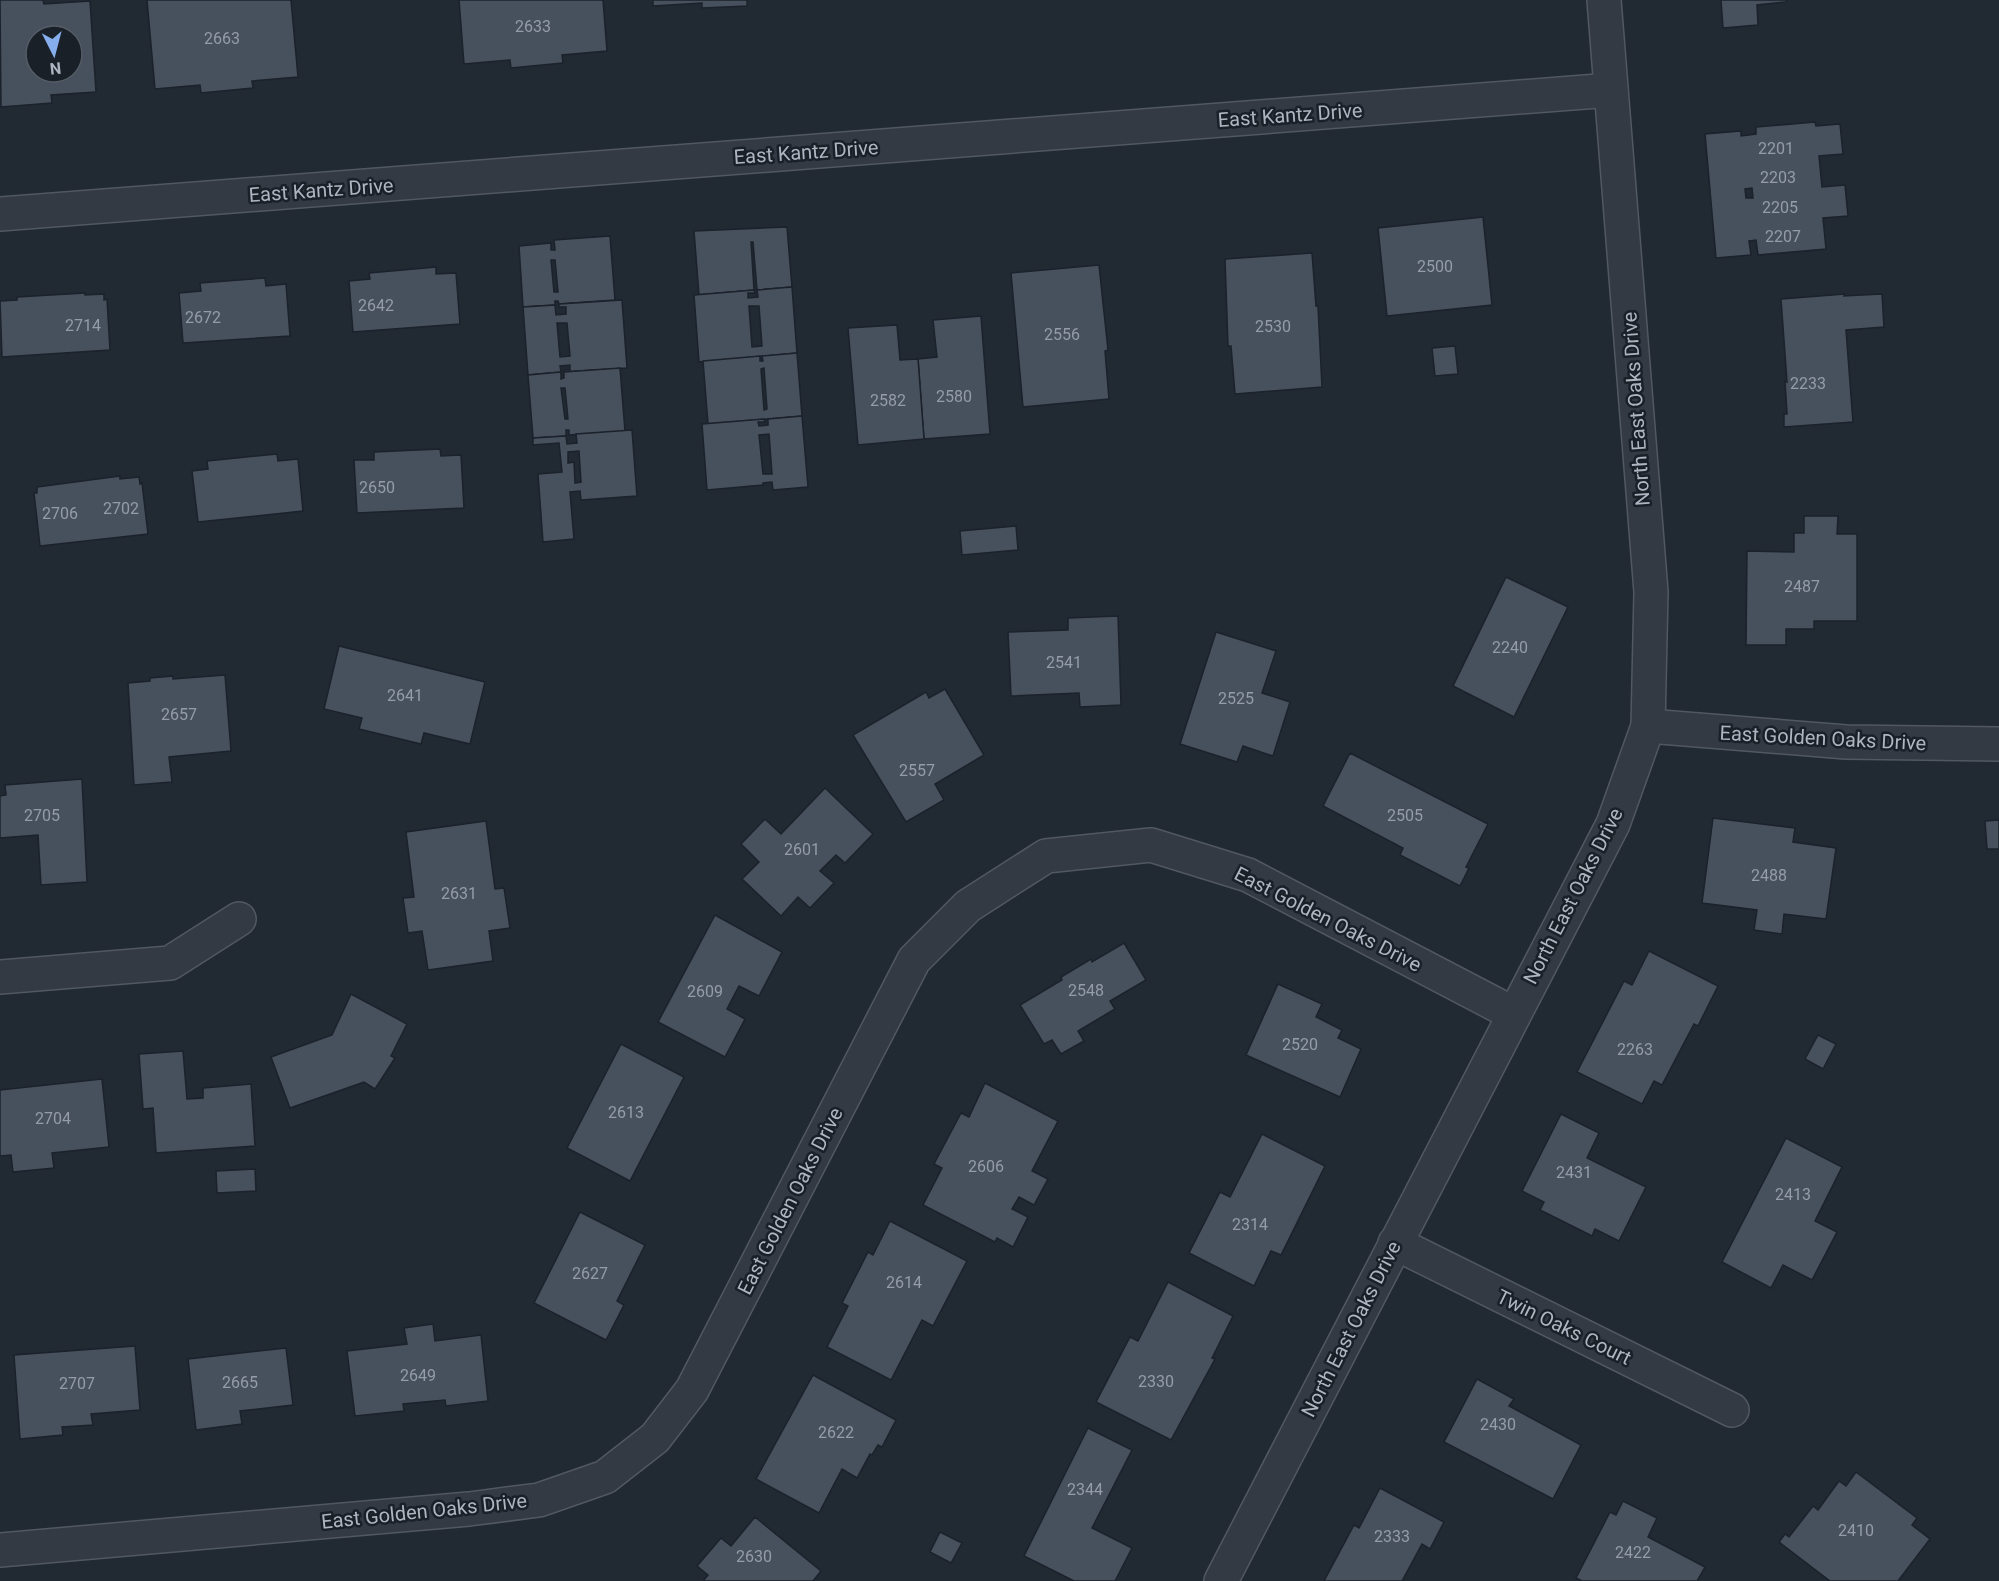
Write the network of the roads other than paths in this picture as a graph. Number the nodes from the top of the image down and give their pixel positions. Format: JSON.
{"nodes":[{"id":1,"x":1604,"y":0,"type":"edge"},
{"id":2,"x":1611,"y":90,"type":"junction"},
{"id":3,"x":0,"y":214,"type":"edge"},
{"id":4,"x":1648,"y":726,"type":"junction"},
{"id":5,"x":1999,"y":744,"type":"edge"},
{"id":6,"x":239,"y":919,"type":"dead end"},
{"id":7,"x":0,"y":977,"type":"edge"},
{"id":8,"x":1514,"y":1014,"type":"junction"},
{"id":9,"x":1395,"y":1244,"type":"junction"},
{"id":10,"x":1732,"y":1410,"type":"dead end"},
{"id":11,"x":0,"y":1550,"type":"edge"},
{"id":12,"x":1221,"y":1581,"type":"edge"}],
"edges":[{"from":1,"to":2,"type":"street","name":"North East Oaks Drive"},
{"from":2,"to":3,"type":"street","name":"East Kantz Drive"},
{"from":2,"to":4,"type":"street","name":"North East Oaks Drive"},
{"from":4,"to":5,"type":"street","name":"East Golden Oaks Drive"},
{"from":4,"to":8,"type":"street","name":"North East Oaks Drive"},
{"from":6,"to":7,"type":"street"},
{"from":8,"to":9,"type":"street","name":"North East Oaks Drive"},
{"from":8,"to":11,"type":"street","name":"East Golden Oaks Drive"},
{"from":9,"to":10,"type":"street","name":"Twin Oaks Court"},
{"from":9,"to":12,"type":"street","name":"North East Oaks Drive"}]}
